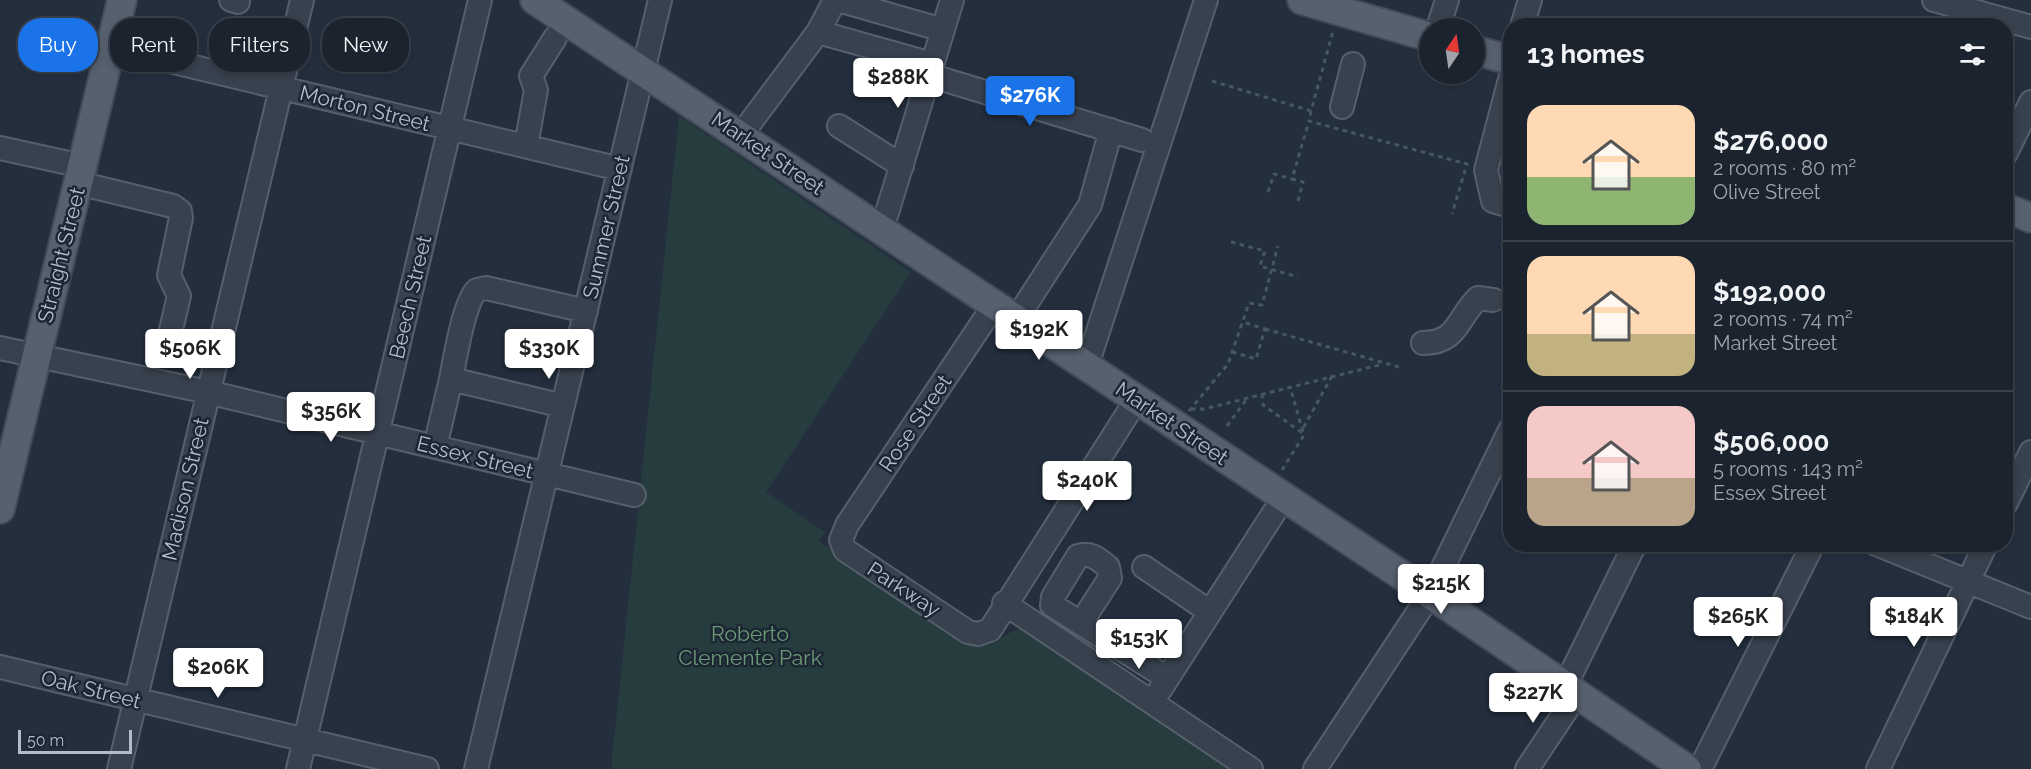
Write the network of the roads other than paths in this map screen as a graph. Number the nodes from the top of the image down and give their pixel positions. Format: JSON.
{"nodes":[{"id":1,"x":122,"y":0,"type":"edge"},
{"id":2,"x":302,"y":0,"type":"edge"},
{"id":3,"x":480,"y":0,"type":"edge"},
{"id":4,"x":535,"y":0,"type":"edge"},
{"id":5,"x":660,"y":0,"type":"edge"},
{"id":6,"x":837,"y":0,"type":"edge"},
{"id":7,"x":952,"y":0,"type":"edge"},
{"id":8,"x":1206,"y":0,"type":"edge"},
{"id":9,"x":1302,"y":0,"type":"edge"},
{"id":10,"x":1447,"y":0,"type":"edge"},
{"id":11,"x":1530,"y":0,"type":"edge"},
{"id":12,"x":1934,"y":0,"type":"edge"},
{"id":13,"x":118,"y":18,"type":"edge"},
{"id":14,"x":1441,"y":18,"type":"edge"},
{"id":15,"x":1524,"y":18,"type":"edge"},
{"id":16,"x":1999,"y":18,"type":"edge"},
{"id":17,"x":2013,"y":22,"type":"edge"},
{"id":18,"x":2031,"y":27,"type":"edge"},
{"id":19,"x":942,"y":30,"type":"junction"},
{"id":20,"x":818,"y":32,"type":"junction"},
{"id":21,"x":1419,"y":34,"type":"edge"},
{"id":22,"x":555,"y":38,"type":"dead end"},
{"id":23,"x":110,"y":51,"type":"edge"},
{"id":24,"x":1485,"y":53,"type":"edge"},
{"id":25,"x":1503,"y":58,"type":"edge"},
{"id":26,"x":1353,"y":64,"type":"dead end"},
{"id":27,"x":197,"y":68,"type":"edge"},
{"id":28,"x":643,"y":70,"type":"junction"},
{"id":29,"x":930,"y":70,"type":"junction"},
{"id":30,"x":281,"y":88,"type":"junction"},
{"id":31,"x":2031,"y":102,"type":"edge"},
{"id":32,"x":1503,"y":106,"type":"edge"},
{"id":33,"x":1342,"y":107,"type":"dead end"},
{"id":34,"x":839,"y":126,"type":"dead end"},
{"id":35,"x":450,"y":128,"type":"junction"},
{"id":36,"x":1111,"y":130,"type":"junction"},
{"id":37,"x":741,"y":135,"type":"junction"},
{"id":38,"x":2013,"y":139,"type":"edge"},
{"id":39,"x":1142,"y":140,"type":"dead end"},
{"id":40,"x":526,"y":146,"type":"junction"},
{"id":41,"x":0,"y":148,"type":"edge"},
{"id":42,"x":902,"y":166,"type":"junction"},
{"id":43,"x":620,"y":169,"type":"junction"},
{"id":44,"x":80,"y":175,"type":"junction"},
{"id":45,"x":1503,"y":204,"type":"edge"},
{"id":46,"x":2013,"y":211,"type":"edge"},
{"id":47,"x":2031,"y":218,"type":"edge"},
{"id":48,"x":882,"y":229,"type":"junction"},
{"id":49,"x":1493,"y":300,"type":"dead end"},
{"id":50,"x":586,"y":311,"type":"junction"},
{"id":51,"x":1006,"y":311,"type":"junction"},
{"id":52,"x":1423,"y":343,"type":"dead end"},
{"id":53,"x":0,"y":348,"type":"edge"},
{"id":54,"x":165,"y":355,"type":"dead end"},
{"id":55,"x":36,"y":356,"type":"junction"},
{"id":56,"x":1087,"y":365,"type":"junction"},
{"id":57,"x":451,"y":379,"type":"junction"},
{"id":58,"x":208,"y":392,"type":"junction"},
{"id":59,"x":1137,"y":399,"type":"junction"},
{"id":60,"x":563,"y":406,"type":"junction"},
{"id":61,"x":378,"y":433,"type":"junction"},
{"id":62,"x":1503,"y":444,"type":"edge"},
{"id":63,"x":435,"y":447,"type":"junction"},
{"id":64,"x":2031,"y":452,"type":"edge"},
{"id":65,"x":547,"y":474,"type":"junction"},
{"id":66,"x":1282,"y":485,"type":"junction"},
{"id":67,"x":2013,"y":489,"type":"edge"},
{"id":68,"x":634,"y":495,"type":"dead end"},
{"id":69,"x":0,"y":509,"type":"edge"},
{"id":70,"x":842,"y":545,"type":"joint"},
{"id":71,"x":1631,"y":552,"type":"edge"},
{"id":72,"x":1809,"y":552,"type":"edge"},
{"id":73,"x":1895,"y":552,"type":"edge"},
{"id":74,"x":1982,"y":552,"type":"edge"},
{"id":75,"x":1144,"y":567,"type":"dead end"},
{"id":76,"x":1968,"y":582,"type":"junction"},
{"id":77,"x":1430,"y":594,"type":"junction"},
{"id":78,"x":1004,"y":603,"type":"junction"},
{"id":79,"x":2031,"y":607,"type":"edge"},
{"id":80,"x":1210,"y":612,"type":"junction"},
{"id":81,"x":1082,"y":623,"type":"dead end"},
{"id":82,"x":0,"y":667,"type":"edge"},
{"id":83,"x":1167,"y":678,"type":"junction"},
{"id":84,"x":1567,"y":686,"type":"junction"},
{"id":85,"x":136,"y":700,"type":"junction"},
{"id":86,"x":1151,"y":703,"type":"junction"},
{"id":87,"x":304,"y":740,"type":"junction"},
{"id":88,"x":120,"y":769,"type":"edge"},
{"id":89,"x":298,"y":769,"type":"edge"},
{"id":90,"x":427,"y":769,"type":"edge"},
{"id":91,"x":476,"y":769,"type":"edge"},
{"id":92,"x":1251,"y":769,"type":"edge"},
{"id":93,"x":1315,"y":769,"type":"edge"},
{"id":94,"x":1527,"y":769,"type":"edge"},
{"id":95,"x":1687,"y":769,"type":"edge"},
{"id":96,"x":1700,"y":769,"type":"edge"},
{"id":97,"x":1878,"y":769,"type":"edge"}],
"edges":[{"from":1,"to":13,"type":"main road","name":"Straight Street"},
{"from":2,"to":30,"type":"street","name":"Madison Street"},
{"from":3,"to":35,"type":"street","name":"Beech Street"},
{"from":4,"to":28,"type":"main road","name":"Market Street"},
{"from":5,"to":28,"type":"street","name":"Summer Street"},
{"from":6,"to":19,"type":"street"},
{"from":6,"to":20,"type":"street"},
{"from":7,"to":19,"type":"street"},
{"from":8,"to":56,"type":"street"},
{"from":9,"to":21,"type":"main road"},
{"from":10,"to":14,"type":"street"},
{"from":11,"to":15,"type":"street"},
{"from":12,"to":16,"type":"street"},
{"from":17,"to":18,"type":"street"},
{"from":19,"to":29,"type":"street"},
{"from":20,"to":29,"type":"street"},
{"from":20,"to":37,"type":"street"},
{"from":22,"to":40,"type":"street"},
{"from":23,"to":44,"type":"main road","name":"Straight Street"},
{"from":24,"to":25,"type":"main road"},
{"from":26,"to":33,"type":"street"},
{"from":27,"to":30,"type":"street","name":"Morton Street"},
{"from":28,"to":37,"type":"main road","name":"Market Street"},
{"from":28,"to":43,"type":"street","name":"Summer Street"},
{"from":29,"to":36,"type":"street"},
{"from":29,"to":42,"type":"street"},
{"from":30,"to":35,"type":"street","name":"Morton Street"},
{"from":30,"to":58,"type":"street","name":"Madison Street"},
{"from":31,"to":38,"type":"street"},
{"from":32,"to":45,"type":"street"},
{"from":34,"to":42,"type":"street"},
{"from":35,"to":40,"type":"street","name":"Morton Street"},
{"from":35,"to":61,"type":"street","name":"Beech Street"},
{"from":36,"to":39,"type":"street"},
{"from":36,"to":51,"type":"street","name":"Rose Street"},
{"from":37,"to":48,"type":"main road","name":"Market Street"},
{"from":40,"to":43,"type":"street","name":"Morton Street"},
{"from":41,"to":44,"type":"street"},
{"from":42,"to":48,"type":"street"},
{"from":43,"to":50,"type":"street","name":"Summer Street"},
{"from":44,"to":54,"type":"street"},
{"from":44,"to":55,"type":"main road","name":"Straight Street"},
{"from":46,"to":47,"type":"main road"},
{"from":48,"to":51,"type":"main road","name":"Market Street"},
{"from":49,"to":52,"type":"street"},
{"from":50,"to":57,"type":"street"},
{"from":50,"to":60,"type":"street","name":"Summer Street"},
{"from":51,"to":56,"type":"main road","name":"Market Street"},
{"from":51,"to":70,"type":"street","name":"Rose Street"},
{"from":53,"to":55,"type":"street","name":"Essex Street"},
{"from":55,"to":58,"type":"street","name":"Essex Street"},
{"from":55,"to":69,"type":"main road","name":"Straight Street"},
{"from":56,"to":59,"type":"main road","name":"Market Street"},
{"from":57,"to":60,"type":"street"},
{"from":57,"to":63,"type":"street"},
{"from":58,"to":61,"type":"street","name":"Essex Street"},
{"from":58,"to":85,"type":"street","name":"Madison Street"},
{"from":59,"to":66,"type":"main road","name":"Market Street"},
{"from":59,"to":78,"type":"street"},
{"from":60,"to":65,"type":"street","name":"Summer Street"},
{"from":61,"to":63,"type":"street","name":"Essex Street"},
{"from":61,"to":87,"type":"street","name":"Beech Street"},
{"from":62,"to":77,"type":"street"},
{"from":63,"to":65,"type":"street","name":"Essex Street"},
{"from":64,"to":67,"type":"street"},
{"from":65,"to":68,"type":"street","name":"Essex Street"},
{"from":65,"to":91,"type":"street","name":"Summer Street"},
{"from":66,"to":77,"type":"main road","name":"Market Street"},
{"from":66,"to":80,"type":"street"},
{"from":70,"to":78,"type":"street","name":"Parkway"},
{"from":71,"to":84,"type":"street"},
{"from":72,"to":96,"type":"street"},
{"from":73,"to":76,"type":"street"},
{"from":74,"to":76,"type":"street"},
{"from":75,"to":80,"type":"street"},
{"from":76,"to":79,"type":"street"},
{"from":76,"to":97,"type":"street"},
{"from":77,"to":84,"type":"main road","name":"Market Street"},
{"from":77,"to":93,"type":"street"},
{"from":78,"to":86,"type":"street"},
{"from":80,"to":83,"type":"street"},
{"from":81,"to":83,"type":"street"},
{"from":82,"to":85,"type":"street","name":"Oak Street"},
{"from":83,"to":86,"type":"street"},
{"from":84,"to":94,"type":"street"},
{"from":84,"to":95,"type":"main road","name":"Market Street"},
{"from":85,"to":87,"type":"street","name":"Oak Street"},
{"from":85,"to":88,"type":"street","name":"Madison Street"},
{"from":86,"to":92,"type":"street"},
{"from":87,"to":89,"type":"street","name":"Beech Street"},
{"from":87,"to":90,"type":"street","name":"Oak Street"}]}
